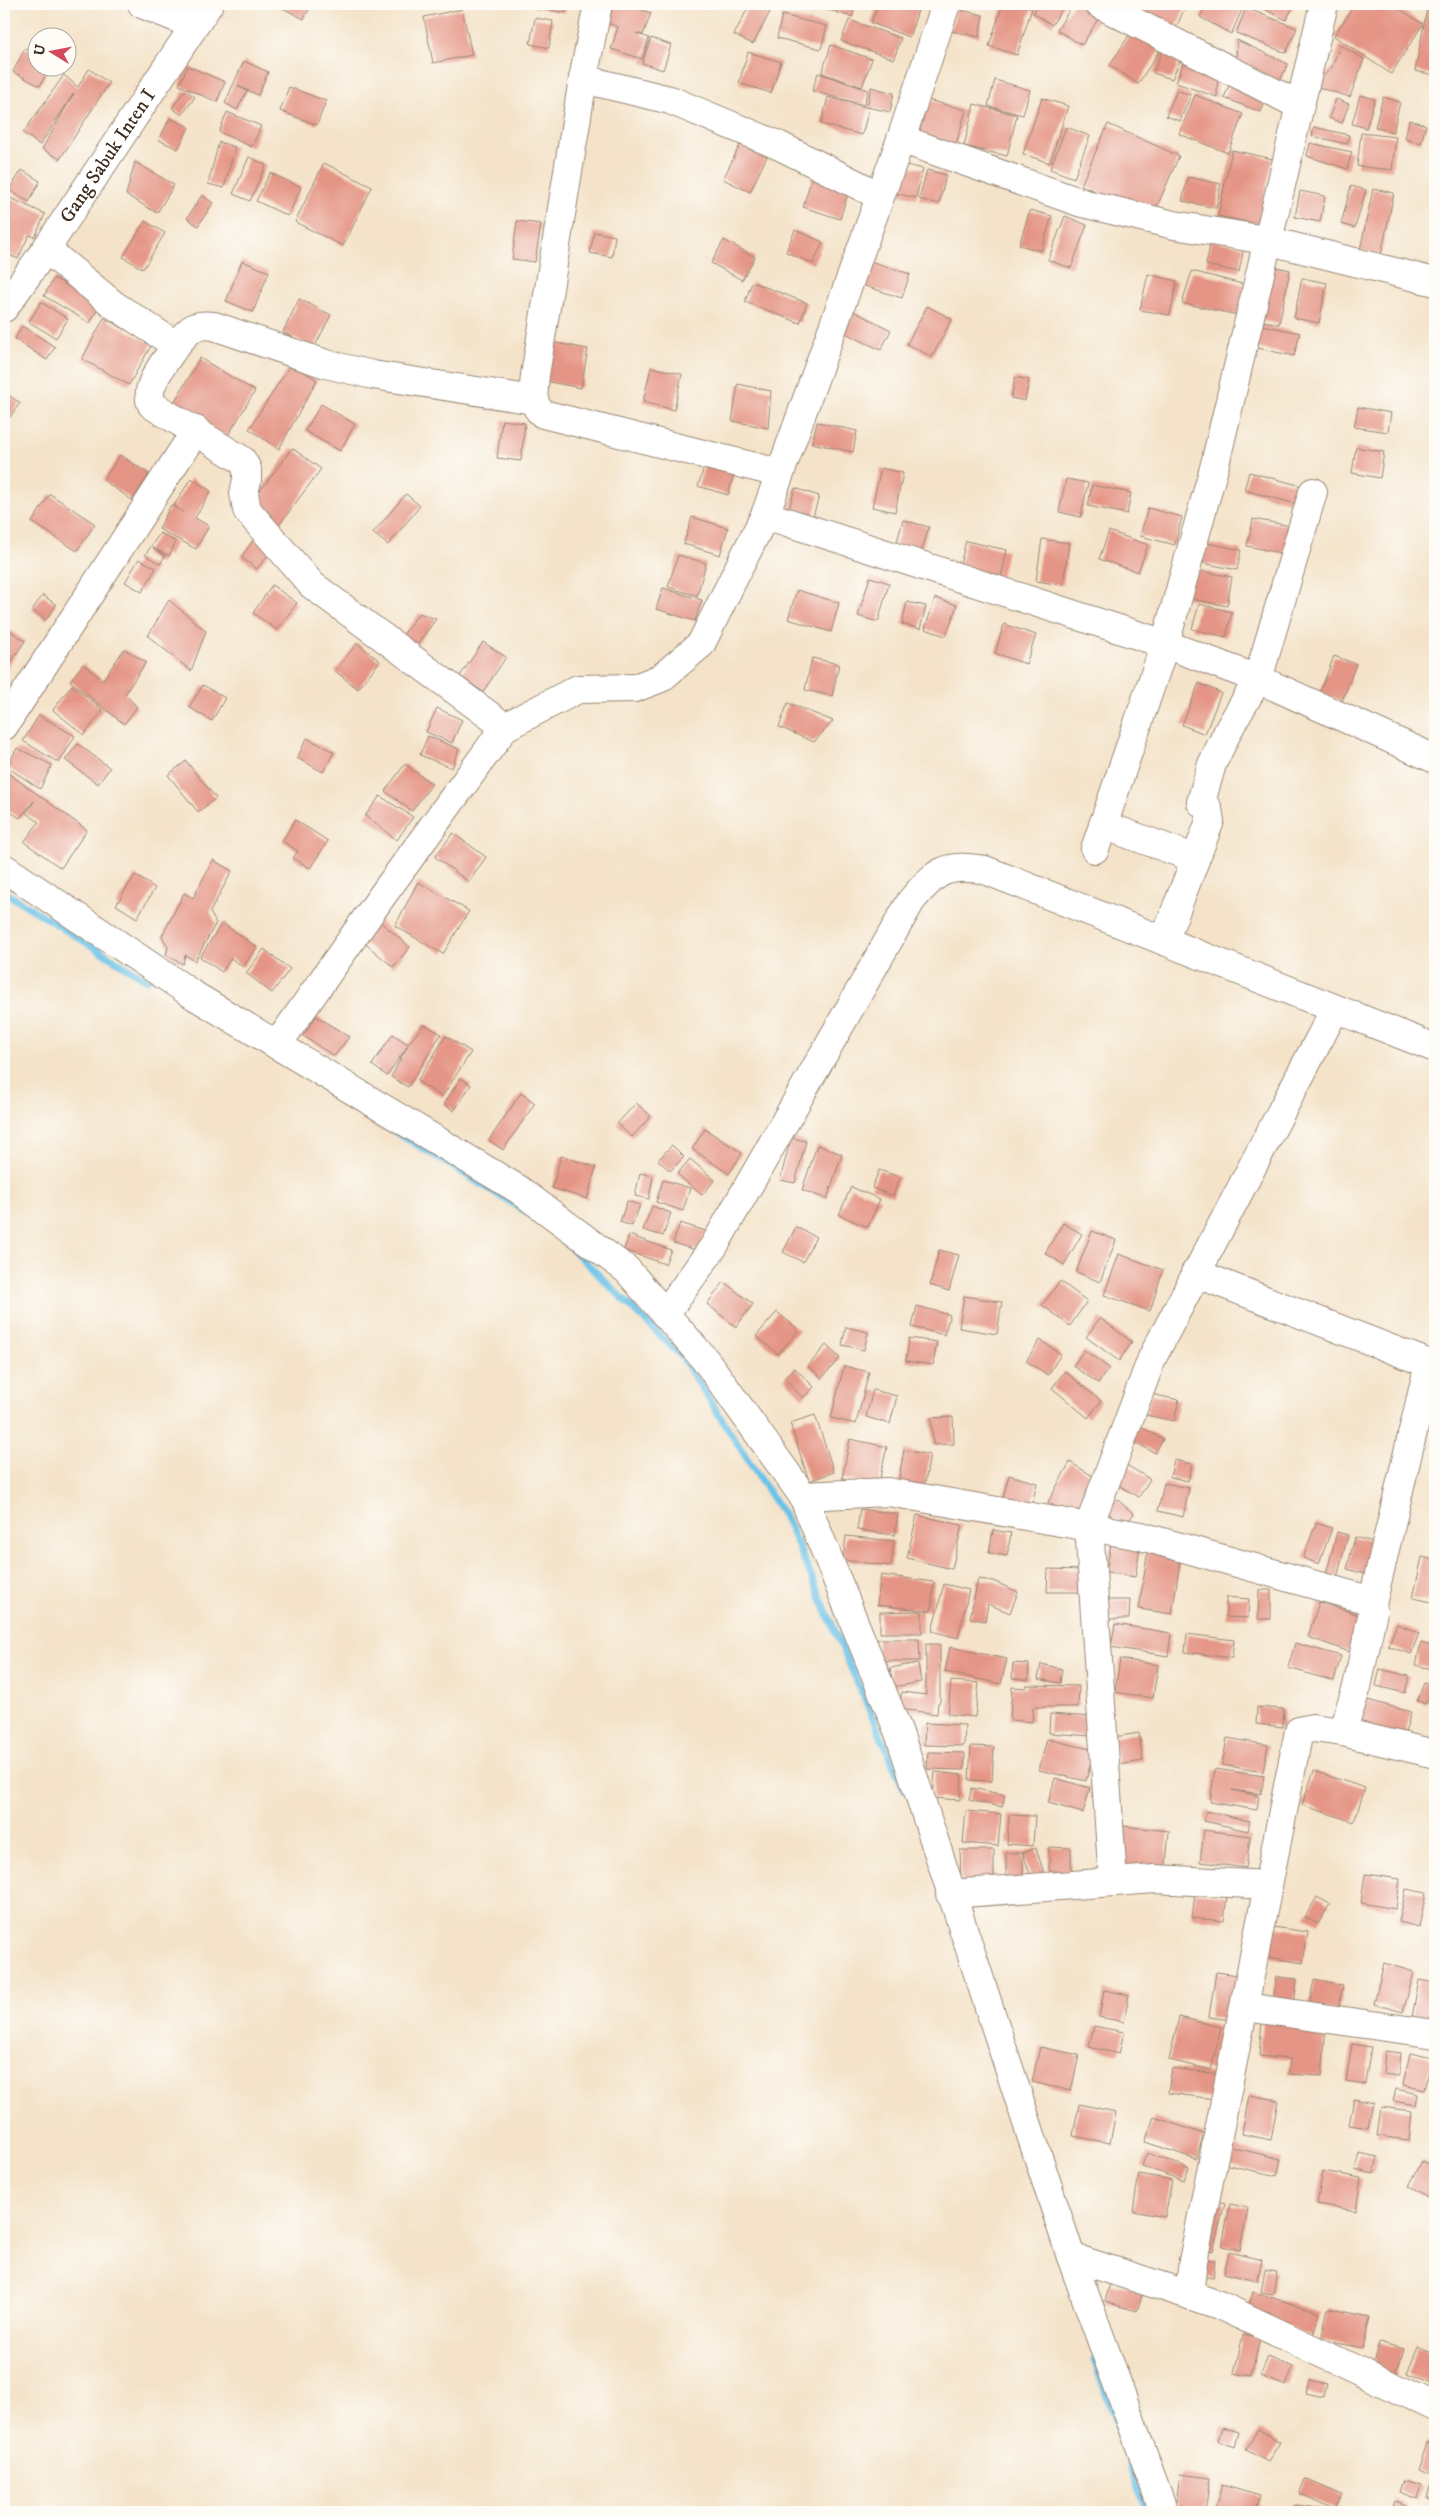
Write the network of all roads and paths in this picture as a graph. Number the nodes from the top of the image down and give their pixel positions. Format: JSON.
{"nodes":[{"id":1,"x":142,"y":4,"type":"edge"},
{"id":2,"x":598,"y":4,"type":"edge"},
{"id":3,"x":946,"y":4,"type":"edge"},
{"id":4,"x":1099,"y":4,"type":"edge"},
{"id":5,"x":1324,"y":4,"type":"edge"},
{"id":6,"x":201,"y":14,"type":"edge"},
{"id":7,"x":583,"y":79,"type":"junction"},
{"id":8,"x":1299,"y":105,"type":"junction"},
{"id":9,"x":901,"y":139,"type":"junction"},
{"id":10,"x":880,"y":196,"type":"junction"},
{"id":11,"x":1266,"y":240,"type":"junction"},
{"id":12,"x":46,"y":249,"type":"junction"},
{"id":13,"x":1435,"y":282,"type":"edge"},
{"id":14,"x":4,"y":308,"type":"edge"},
{"id":15,"x":176,"y":345,"type":"junction"},
{"id":16,"x":534,"y":400,"type":"junction"},
{"id":17,"x":196,"y":430,"type":"junction"},
{"id":18,"x":779,"y":473,"type":"junction"},
{"id":19,"x":1313,"y":492,"type":"dead end"},
{"id":20,"x":765,"y":515,"type":"junction"},
{"id":21,"x":1165,"y":644,"type":"junction"},
{"id":22,"x":1258,"y":679,"type":"junction"},
{"id":23,"x":4,"y":726,"type":"edge"},
{"id":24,"x":505,"y":727,"type":"junction"},
{"id":25,"x":1435,"y":759,"type":"edge"},
{"id":26,"x":1194,"y":858,"type":"junction"},
{"id":27,"x":4,"y":868,"type":"edge"},
{"id":28,"x":1164,"y":941,"type":"junction"},
{"id":29,"x":1335,"y":1008,"type":"junction"},
{"id":30,"x":277,"y":1045,"type":"junction"},
{"id":31,"x":1435,"y":1048,"type":"edge"},
{"id":32,"x":1195,"y":1273,"type":"junction"},
{"id":33,"x":665,"y":1314,"type":"junction"},
{"id":34,"x":1432,"y":1365,"type":"edge"},
{"id":35,"x":803,"y":1496,"type":"junction"},
{"id":36,"x":1089,"y":1526,"type":"junction"},
{"id":37,"x":1372,"y":1604,"type":"junction"},
{"id":38,"x":1342,"y":1732,"type":"junction"},
{"id":39,"x":1435,"y":1754,"type":"edge"},
{"id":40,"x":1114,"y":1882,"type":"junction"},
{"id":41,"x":1268,"y":1885,"type":"junction"},
{"id":42,"x":950,"y":1894,"type":"junction"},
{"id":43,"x":1245,"y":2007,"type":"junction"},
{"id":44,"x":1435,"y":2034,"type":"edge"},
{"id":45,"x":1071,"y":2257,"type":"junction"},
{"id":46,"x":1190,"y":2294,"type":"junction"},
{"id":47,"x":1435,"y":2407,"type":"edge"},
{"id":48,"x":1164,"y":2512,"type":"edge"}],
"edges":[{"from":1,"to":6,"type":"street"},
{"from":2,"to":7,"type":"street"},
{"from":3,"to":9,"type":"street"},
{"from":4,"to":8,"type":"street"},
{"from":5,"to":8,"type":"street"},
{"from":6,"to":12,"type":"street","name":"Gang Sabuk Inten I"},
{"from":7,"to":10,"type":"street"},
{"from":7,"to":16,"type":"street"},
{"from":8,"to":11,"type":"street"},
{"from":9,"to":10,"type":"street"},
{"from":9,"to":11,"type":"street"},
{"from":10,"to":18,"type":"street"},
{"from":11,"to":13,"type":"street"},
{"from":11,"to":21,"type":"street"},
{"from":12,"to":14,"type":"street","name":"Gang Sabuk Inten I"},
{"from":12,"to":15,"type":"street"},
{"from":15,"to":16,"type":"street"},
{"from":15,"to":17,"type":"street"},
{"from":16,"to":18,"type":"street"},
{"from":17,"to":23,"type":"street"},
{"from":17,"to":24,"type":"street"},
{"from":18,"to":20,"type":"street"},
{"from":19,"to":22,"type":"street"},
{"from":20,"to":21,"type":"street"},
{"from":20,"to":24,"type":"street"},
{"from":21,"to":22,"type":"street"},
{"from":21,"to":26,"type":"street"},
{"from":22,"to":25,"type":"street"},
{"from":22,"to":26,"type":"street"},
{"from":24,"to":30,"type":"street"},
{"from":26,"to":28,"type":"street"},
{"from":27,"to":30,"type":"street"},
{"from":28,"to":29,"type":"street"},
{"from":28,"to":33,"type":"street"},
{"from":29,"to":31,"type":"street"},
{"from":29,"to":32,"type":"street"},
{"from":30,"to":33,"type":"street"},
{"from":32,"to":34,"type":"street"},
{"from":32,"to":36,"type":"street"},
{"from":33,"to":35,"type":"street"},
{"from":34,"to":37,"type":"street"},
{"from":35,"to":36,"type":"street"},
{"from":35,"to":42,"type":"street"},
{"from":36,"to":37,"type":"street"},
{"from":36,"to":40,"type":"street"},
{"from":37,"to":38,"type":"street"},
{"from":38,"to":39,"type":"street"},
{"from":38,"to":41,"type":"street"},
{"from":40,"to":41,"type":"street"},
{"from":40,"to":42,"type":"street"},
{"from":41,"to":43,"type":"street"},
{"from":42,"to":45,"type":"street"},
{"from":43,"to":44,"type":"street"},
{"from":43,"to":46,"type":"street"},
{"from":45,"to":46,"type":"street"},
{"from":45,"to":48,"type":"street"},
{"from":46,"to":47,"type":"street"}]}
